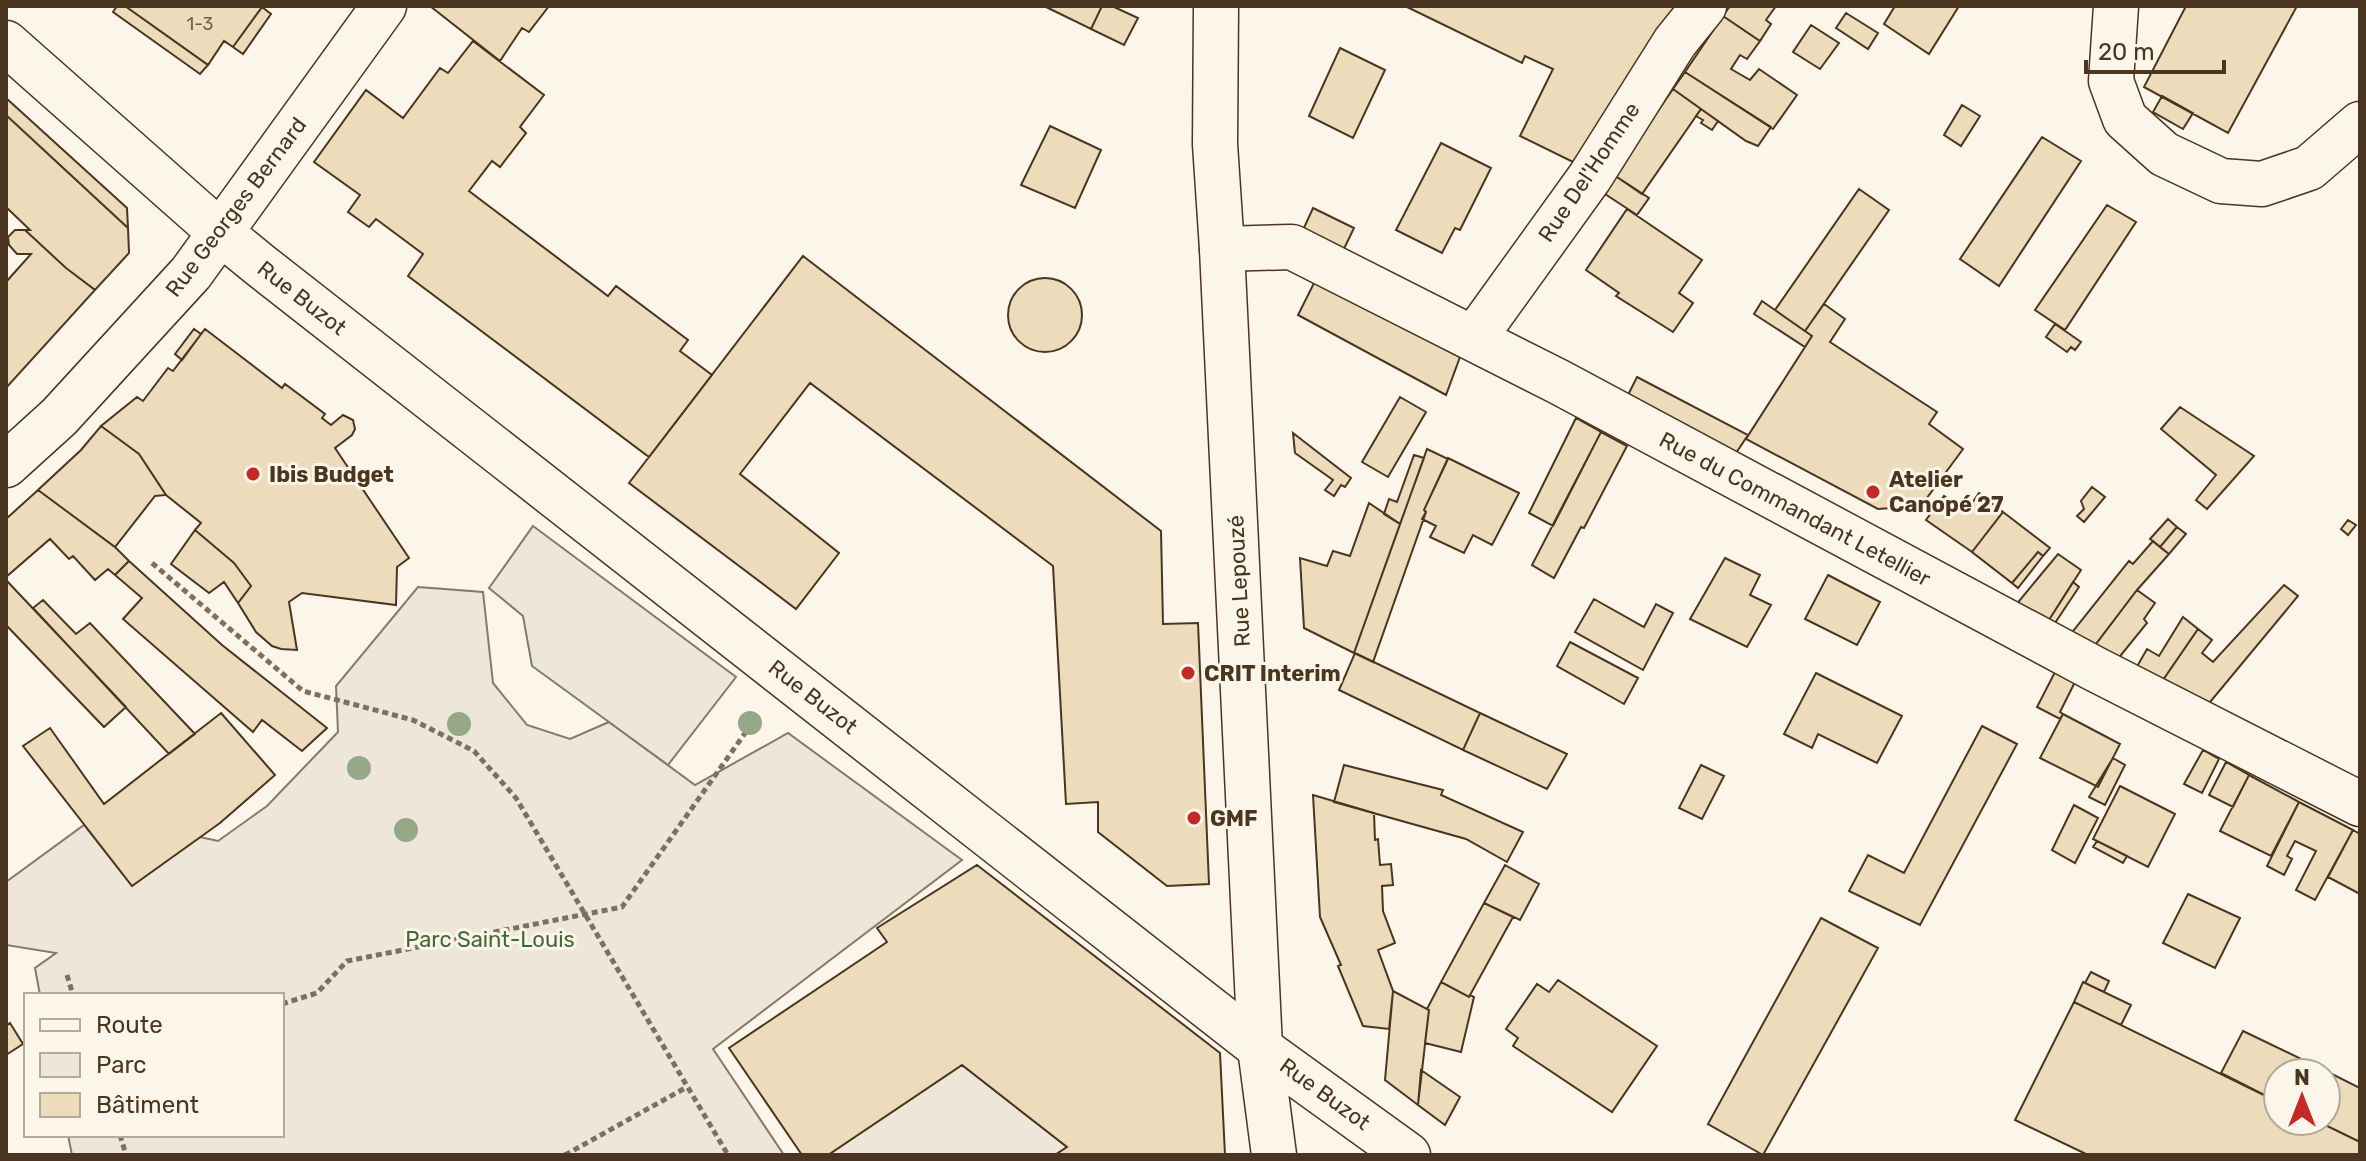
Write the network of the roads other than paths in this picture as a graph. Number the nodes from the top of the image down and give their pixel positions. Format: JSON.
{"nodes":[{"id":1,"x":384,"y":6,"type":"edge"},
{"id":2,"x":1216,"y":6,"type":"edge"},
{"id":3,"x":1704,"y":6,"type":"edge"},
{"id":4,"x":2116,"y":6,"type":"edge"},
{"id":5,"x":6,"y":43,"type":"edge"},
{"id":6,"x":2360,"y":124,"type":"edge"},
{"id":7,"x":222,"y":234,"type":"junction"},
{"id":8,"x":1222,"y":249,"type":"junction"},
{"id":9,"x":1474,"y":338,"type":"junction"},
{"id":10,"x":6,"y":465,"type":"edge"},
{"id":11,"x":2360,"y":804,"type":"edge"},
{"id":12,"x":1260,"y":1048,"type":"junction"},
{"id":13,"x":1274,"y":1155,"type":"edge"},
{"id":14,"x":1408,"y":1155,"type":"edge"}],
"edges":[{"from":1,"to":7,"type":"street","name":"Rue Georges Bernard"},
{"from":2,"to":8,"type":"street","name":"Rue Lepouzé"},
{"from":3,"to":9,"type":"street","name":"Rue Del'Homme"},
{"from":4,"to":6,"type":"street"},
{"from":5,"to":7,"type":"street","name":"Rue Buzot"},
{"from":7,"to":10,"type":"street","name":"Rue Georges Bernard"},
{"from":7,"to":12,"type":"street","name":"Rue Buzot"},
{"from":8,"to":9,"type":"street","name":"Rue du Commandant Letellier"},
{"from":8,"to":12,"type":"street","name":"Rue Lepouzé"},
{"from":9,"to":11,"type":"street","name":"Rue du Commandant Letellier"},
{"from":12,"to":13,"type":"street","name":"Rue Lepouzé"},
{"from":12,"to":14,"type":"street","name":"Rue Buzot"}]}
